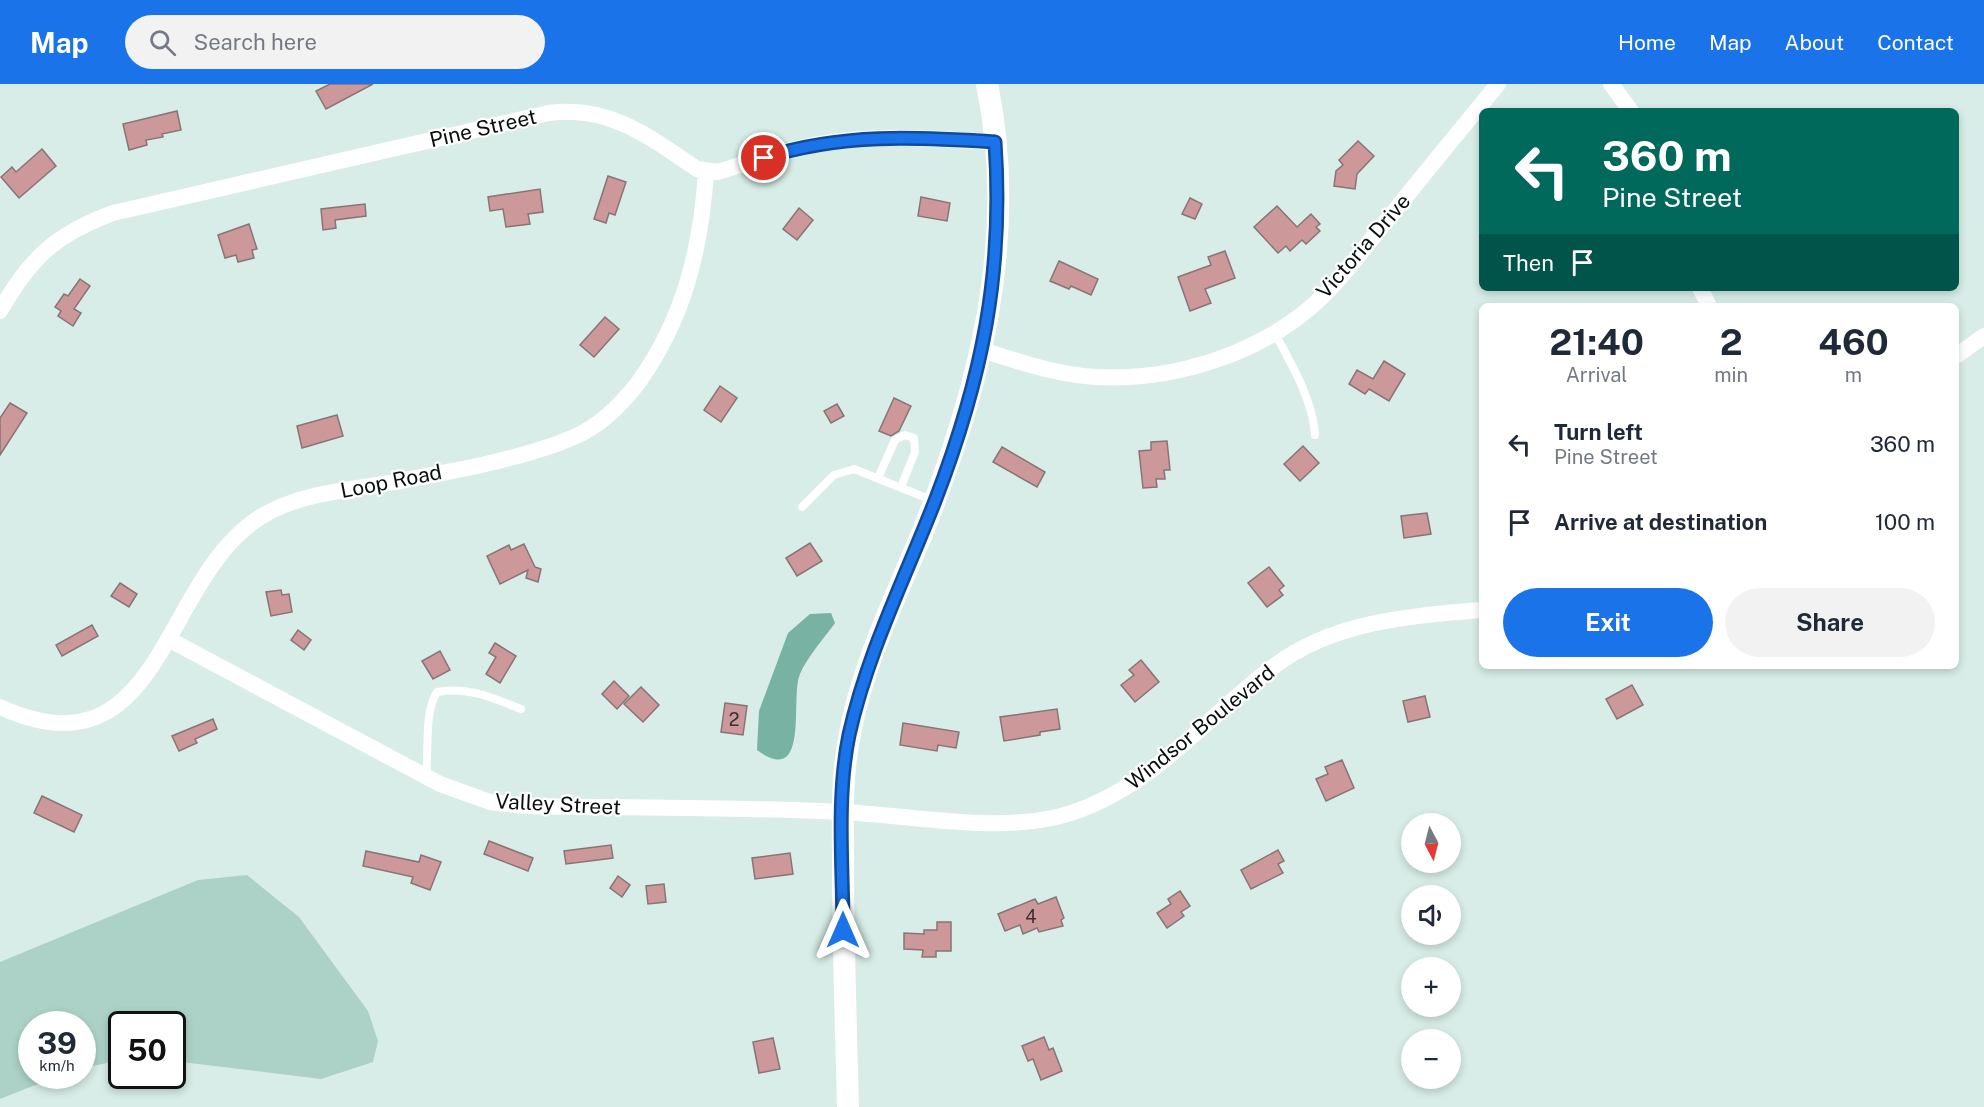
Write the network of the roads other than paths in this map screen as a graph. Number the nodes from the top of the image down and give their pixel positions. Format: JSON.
{"nodes":[{"id":1,"x":987,"y":84,"type":"edge"},
{"id":2,"x":1498,"y":84,"type":"edge"},
{"id":3,"x":1611,"y":84,"type":"edge"},
{"id":4,"x":1629,"y":108,"type":"edge"},
{"id":5,"x":995,"y":142,"type":"junction"},
{"id":6,"x":706,"y":172,"type":"junction"},
{"id":7,"x":0,"y":311,"type":"edge"},
{"id":8,"x":1274,"y":332,"type":"junction"},
{"id":9,"x":1984,"y":336,"type":"edge"},
{"id":10,"x":982,"y":350,"type":"junction"},
{"id":11,"x":1959,"y":354,"type":"edge"},
{"id":12,"x":1315,"y":435,"type":"dead end"},
{"id":13,"x":878,"y":478,"type":"junction"},
{"id":14,"x":901,"y":487,"type":"junction"},
{"id":15,"x":935,"y":501,"type":"junction"},
{"id":16,"x":802,"y":507,"type":"dead end"},
{"id":17,"x":1479,"y":610,"type":"edge"},
{"id":18,"x":168,"y":639,"type":"junction"},
{"id":19,"x":0,"y":707,"type":"edge"},
{"id":20,"x":521,"y":709,"type":"dead end"},
{"id":21,"x":426,"y":777,"type":"junction"},
{"id":22,"x":843,"y":812,"type":"junction"},
{"id":23,"x":848,"y":1107,"type":"edge"}],
"edges":[{"from":1,"to":5,"type":"main road"},
{"from":2,"to":8,"type":"street","name":"Victoria Drive"},
{"from":3,"to":4,"type":"street"},
{"from":5,"to":6,"type":"street"},
{"from":5,"to":10,"type":"main road"},
{"from":6,"to":7,"type":"street","name":"Pine Street"},
{"from":6,"to":18,"type":"street","name":"Loop Road"},
{"from":8,"to":10,"type":"street","name":"Victoria Drive"},
{"from":8,"to":12,"type":"lane"},
{"from":9,"to":11,"type":"street"},
{"from":10,"to":15,"type":"main road"},
{"from":13,"to":14,"type":"lane"},
{"from":13,"to":14,"type":"lane"},
{"from":13,"to":16,"type":"lane"},
{"from":14,"to":15,"type":"lane"},
{"from":15,"to":22,"type":"main road"},
{"from":17,"to":22,"type":"street","name":"Windsor Boulevard"},
{"from":18,"to":19,"type":"street","name":"Loop Road"},
{"from":18,"to":21,"type":"street","name":"Valley Street"},
{"from":20,"to":21,"type":"lane"},
{"from":21,"to":22,"type":"street","name":"Valley Street"},
{"from":22,"to":23,"type":"main road"}]}
